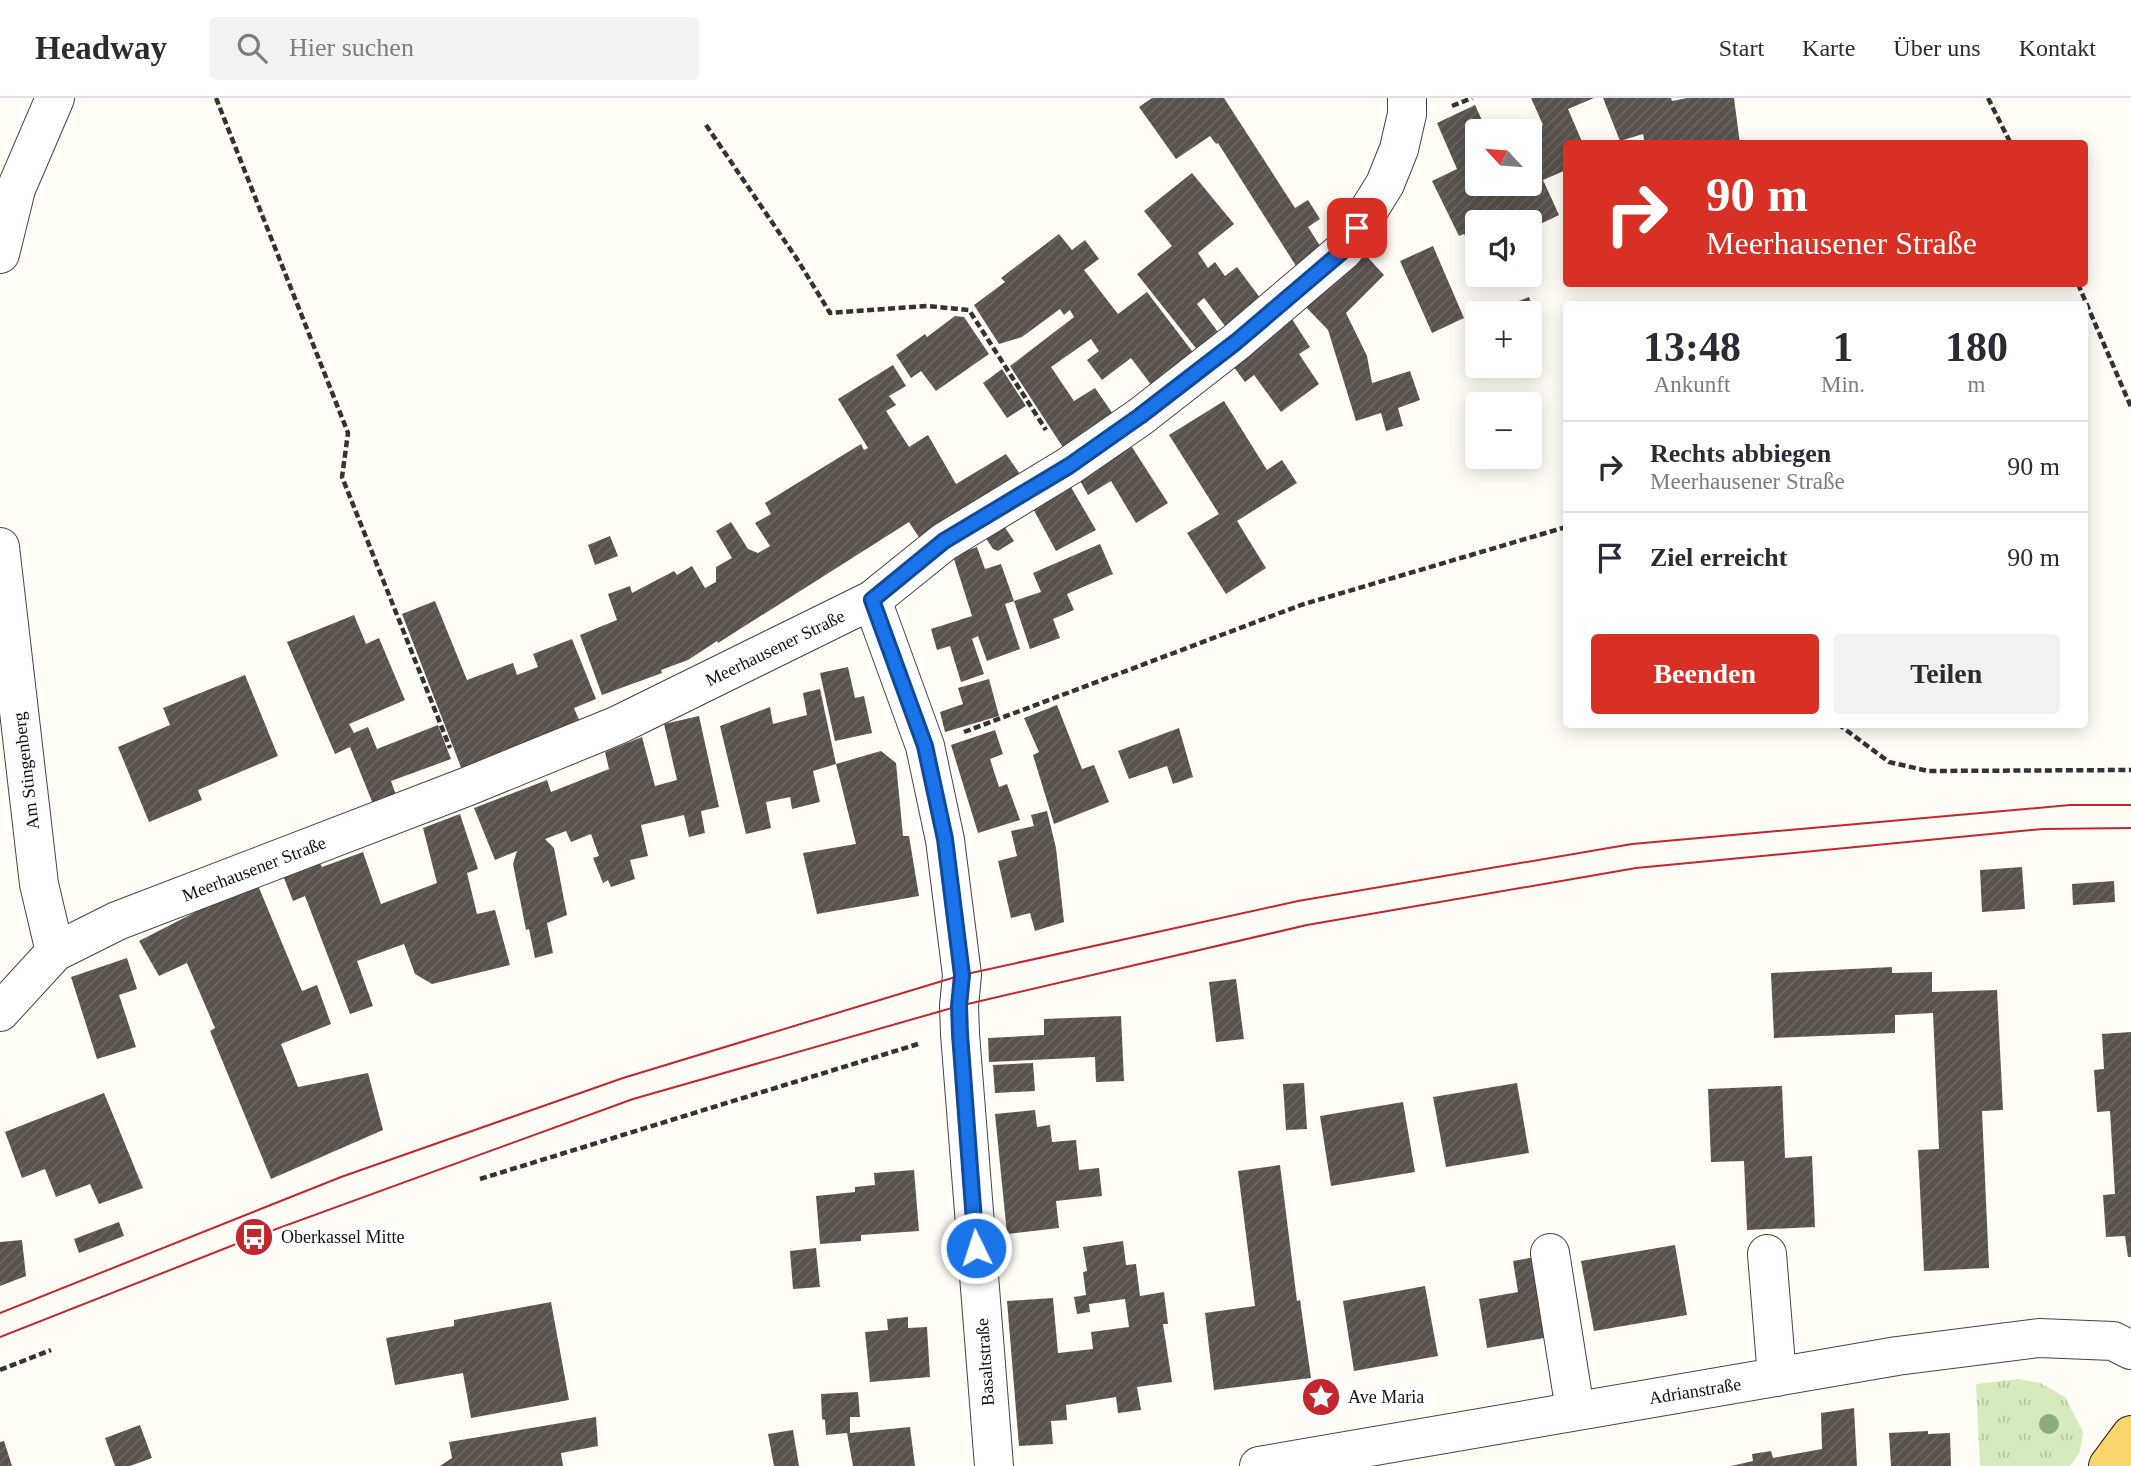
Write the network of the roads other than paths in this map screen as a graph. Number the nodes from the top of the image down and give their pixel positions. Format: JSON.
{"nodes":[{"id":1,"x":55,"y":98,"type":"edge"},
{"id":2,"x":1407,"y":98,"type":"edge"},
{"id":3,"x":0,"y":254,"type":"edge"},
{"id":4,"x":0,"y":547,"type":"edge"},
{"id":5,"x":872,"y":600,"type":"junction"},
{"id":6,"x":55,"y":952,"type":"junction"},
{"id":7,"x":0,"y":1012,"type":"edge"},
{"id":8,"x":1550,"y":1253,"type":"dead end"},
{"id":9,"x":1767,"y":1254,"type":"dead end"},
{"id":10,"x":2131,"y":1349,"type":"edge"},
{"id":11,"x":1777,"y":1377,"type":"junction"},
{"id":12,"x":1575,"y":1410,"type":"junction"},
{"id":13,"x":2131,"y":1435,"type":"edge"},
{"id":14,"x":994,"y":1466,"type":"edge"},
{"id":15,"x":1259,"y":1466,"type":"edge"},
{"id":16,"x":2108,"y":1466,"type":"edge"}],
"edges":[{"from":1,"to":3,"type":"street"},
{"from":2,"to":5,"type":"street","name":"Meerhausener Straße"},
{"from":4,"to":6,"type":"street","name":"Am Stingenberg"},
{"from":5,"to":6,"type":"street","name":"Meerhausener Straße"},
{"from":5,"to":14,"type":"street","name":"Basaltstraße"},
{"from":6,"to":7,"type":"street","name":"Meerhausener Straße"},
{"from":8,"to":12,"type":"street"},
{"from":9,"to":11,"type":"street"},
{"from":10,"to":11,"type":"street","name":"Adrianstraße"},
{"from":11,"to":12,"type":"street","name":"Adrianstraße"},
{"from":12,"to":15,"type":"street","name":"Adrianstraße"},
{"from":13,"to":16,"type":"main road"}]}
